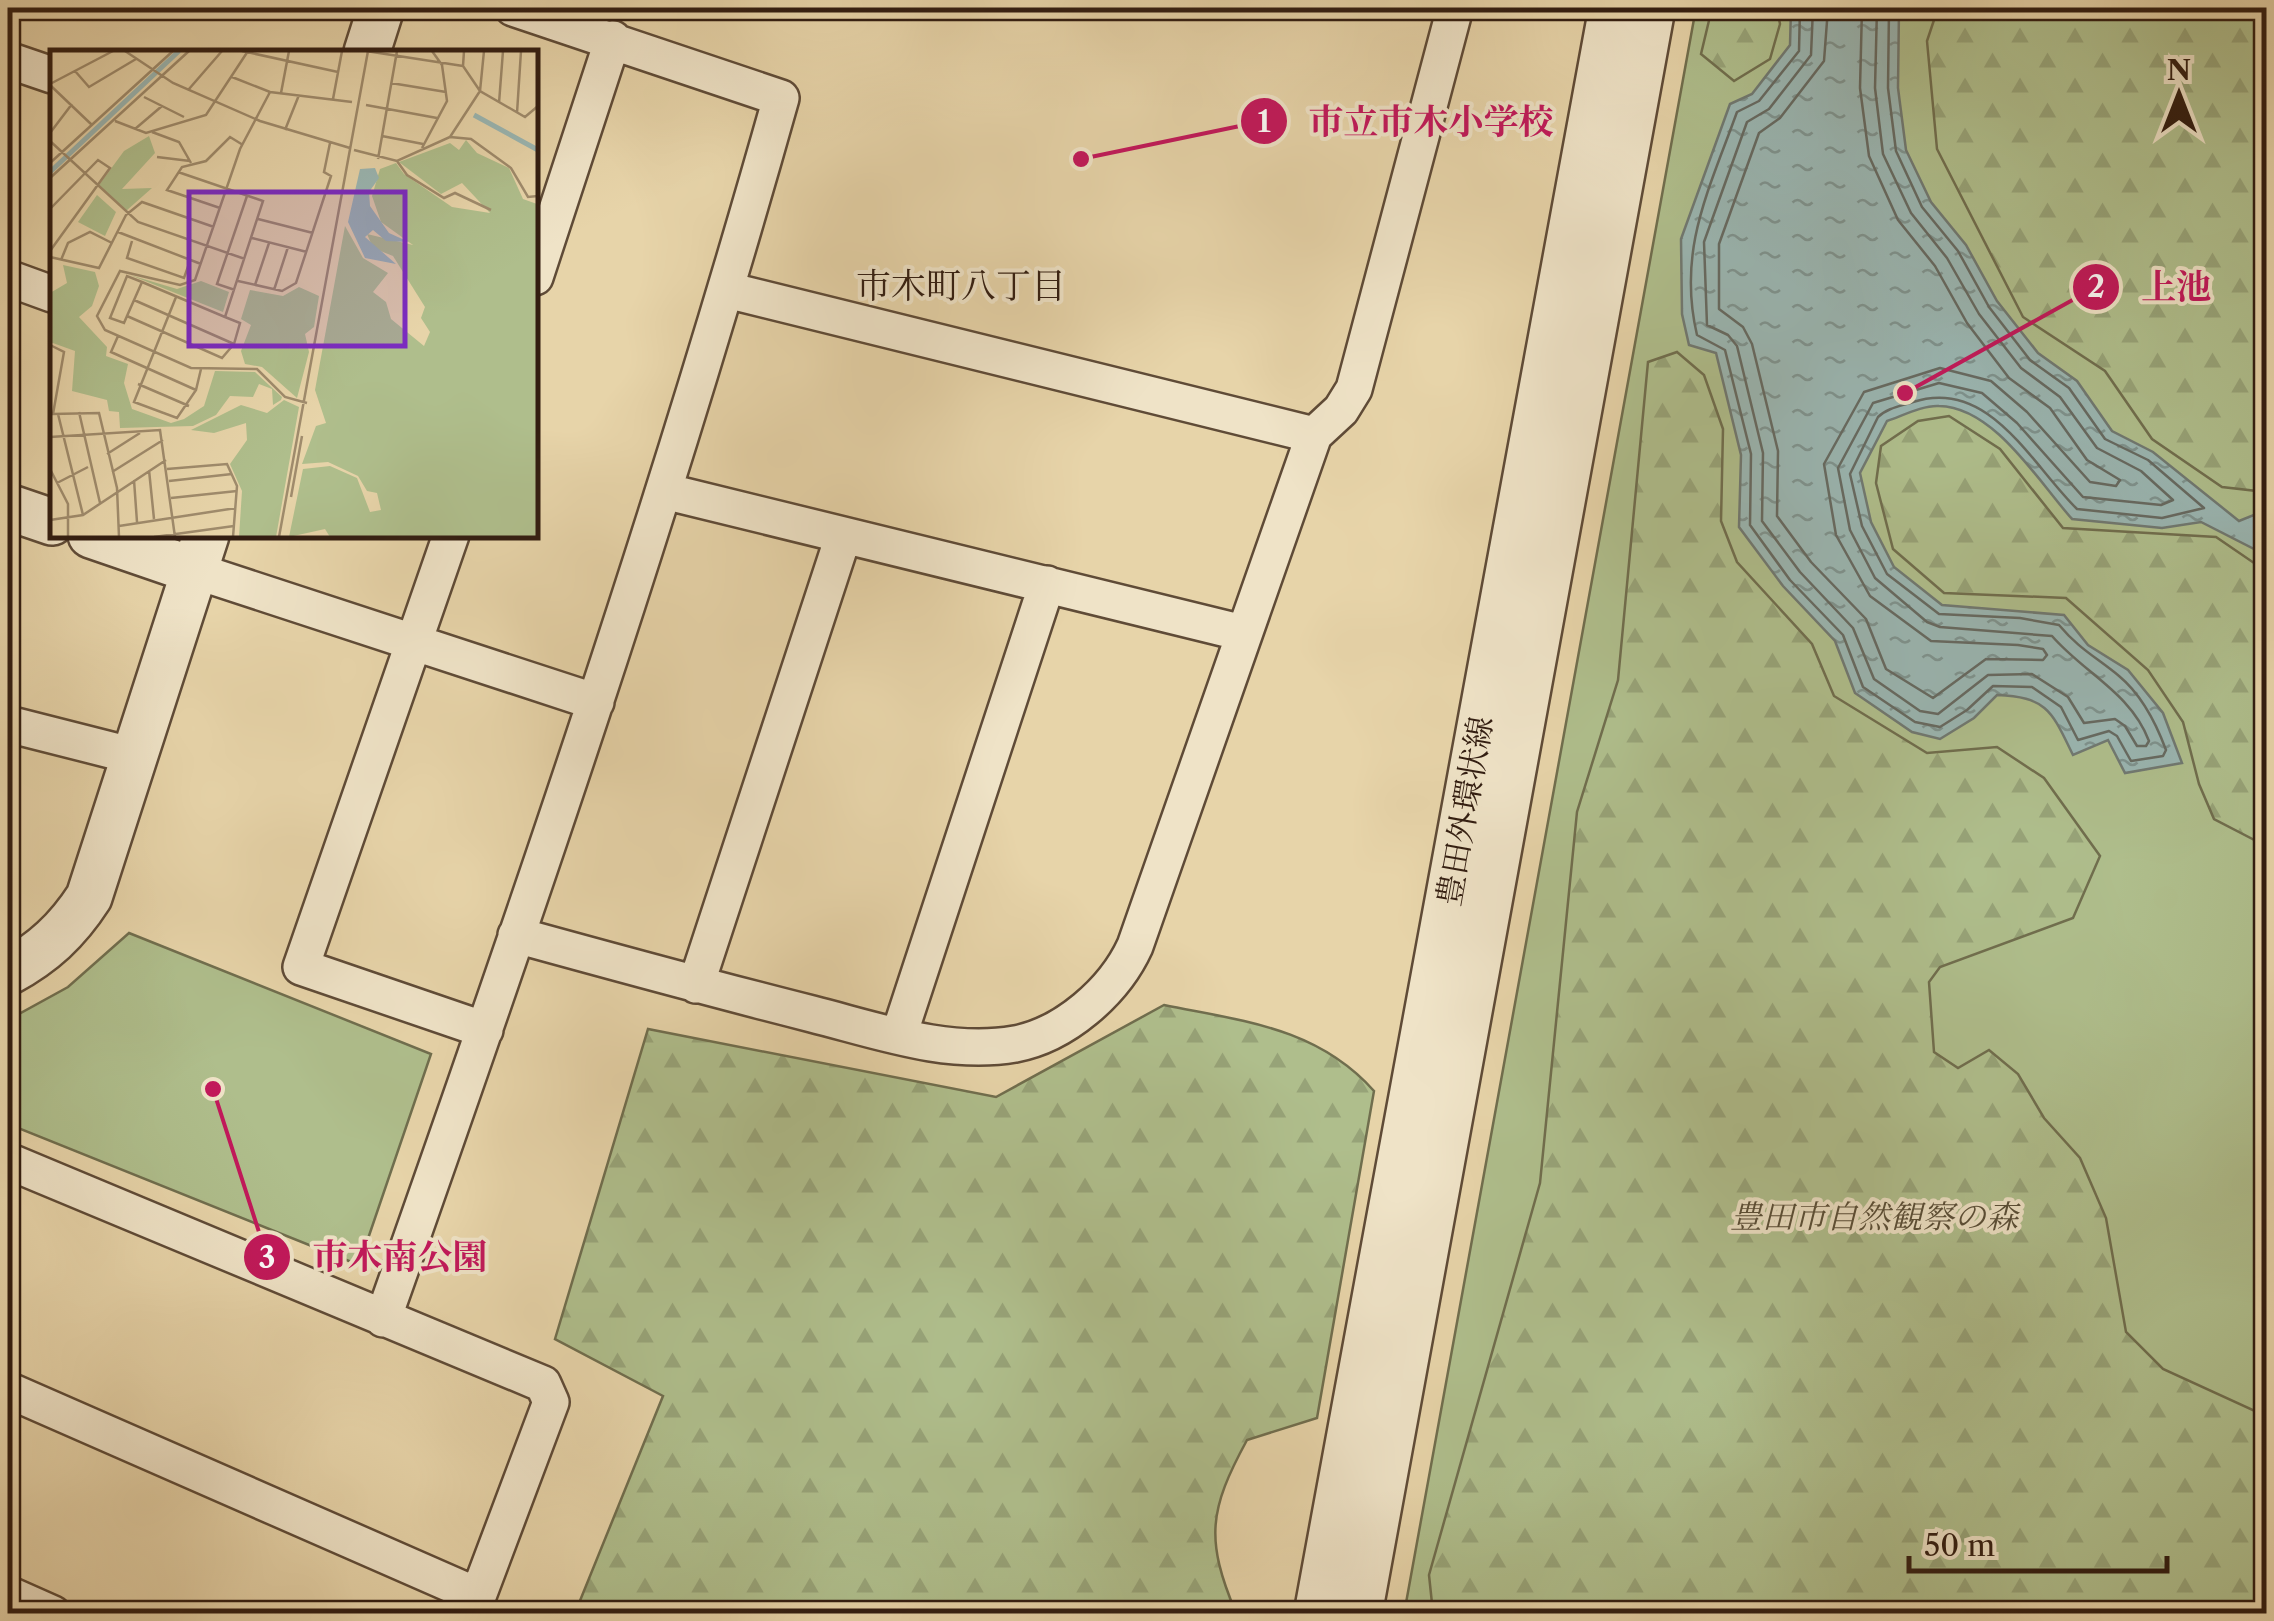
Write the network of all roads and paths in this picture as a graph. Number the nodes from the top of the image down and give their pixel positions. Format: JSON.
{"nodes":[{"id":1,"x":381,"y":8,"type":"edge"},
{"id":2,"x":513,"y":8,"type":"edge"},
{"id":3,"x":1455,"y":8,"type":"edge"},
{"id":4,"x":1612,"y":8,"type":"edge"},
{"id":5,"x":1652,"y":8,"type":"edge"},
{"id":6,"x":612,"y":39,"type":"junction"},
{"id":7,"x":368,"y":50,"type":"edge"},
{"id":8,"x":8,"y":60,"type":"edge"},
{"id":9,"x":50,"y":74,"type":"edge"},
{"id":10,"x":538,"y":268,"type":"edge"},
{"id":11,"x":8,"y":278,"type":"edge"},
{"id":12,"x":727,"y":290,"type":"junction"},
{"id":13,"x":50,"y":293,"type":"edge"},
{"id":14,"x":1314,"y":435,"type":"junction"},
{"id":15,"x":664,"y":490,"type":"junction"},
{"id":16,"x":8,"y":507,"type":"edge"},
{"id":17,"x":50,"y":521,"type":"edge"},
{"id":18,"x":843,"y":537,"type":"junction"},
{"id":19,"x":110,"y":538,"type":"edge"},
{"id":20,"x":450,"y":538,"type":"edge"},
{"id":21,"x":199,"y":552,"type":"edge"},
{"id":22,"x":1047,"y":584,"type":"junction"},
{"id":23,"x":1243,"y":633,"type":"junction"},
{"id":24,"x":415,"y":645,"type":"junction"},
{"id":25,"x":596,"y":702,"type":"junction"},
{"id":26,"x":9,"y":728,"type":"edge"},
{"id":27,"x":134,"y":756,"type":"junction"},
{"id":28,"x":516,"y":935,"type":"junction"},
{"id":29,"x":8,"y":972,"type":"edge"},
{"id":30,"x":696,"y":985,"type":"junction"},
{"id":31,"x":486,"y":1030,"type":"junction"},
{"id":32,"x":898,"y":1036,"type":"junction"},
{"id":33,"x":8,"y":1161,"type":"edge"},
{"id":34,"x":384,"y":1319,"type":"junction"},
{"id":35,"x":8,"y":1390,"type":"edge"},
{"id":36,"x":8,"y":1594,"type":"edge"},
{"id":37,"x":471,"y":1605,"type":"edge"},
{"id":38,"x":53,"y":1614,"type":"edge"},
{"id":39,"x":1317,"y":1614,"type":"edge"},
{"id":40,"x":1359,"y":1614,"type":"edge"}],
"edges":[{"from":1,"to":7,"type":"street"},
{"from":2,"to":6,"type":"street"},
{"from":3,"to":14,"type":"street"},
{"from":4,"to":39,"type":"street","name":"豊田外環状線"},
{"from":5,"to":40,"type":"street","name":"豊田外環状線"},
{"from":6,"to":10,"type":"street"},
{"from":6,"to":12,"type":"street"},
{"from":8,"to":9,"type":"street"},
{"from":11,"to":13,"type":"street"},
{"from":12,"to":14,"type":"street"},
{"from":12,"to":15,"type":"street"},
{"from":14,"to":23,"type":"street"},
{"from":15,"to":18,"type":"street"},
{"from":15,"to":25,"type":"street"},
{"from":16,"to":17,"type":"street"},
{"from":18,"to":22,"type":"street"},
{"from":18,"to":30,"type":"street"},
{"from":19,"to":21,"type":"street"},
{"from":20,"to":24,"type":"street"},
{"from":21,"to":24,"type":"street"},
{"from":21,"to":27,"type":"street"},
{"from":22,"to":23,"type":"street"},
{"from":22,"to":32,"type":"street"},
{"from":23,"to":32,"type":"street"},
{"from":24,"to":25,"type":"street"},
{"from":24,"to":31,"type":"street"},
{"from":25,"to":28,"type":"street"},
{"from":26,"to":27,"type":"street"},
{"from":27,"to":29,"type":"street"},
{"from":28,"to":30,"type":"street"},
{"from":28,"to":31,"type":"street"},
{"from":30,"to":32,"type":"street"},
{"from":31,"to":34,"type":"street"},
{"from":33,"to":34,"type":"street"},
{"from":34,"to":37,"type":"street"},
{"from":35,"to":37,"type":"street"},
{"from":36,"to":38,"type":"street"}]}
